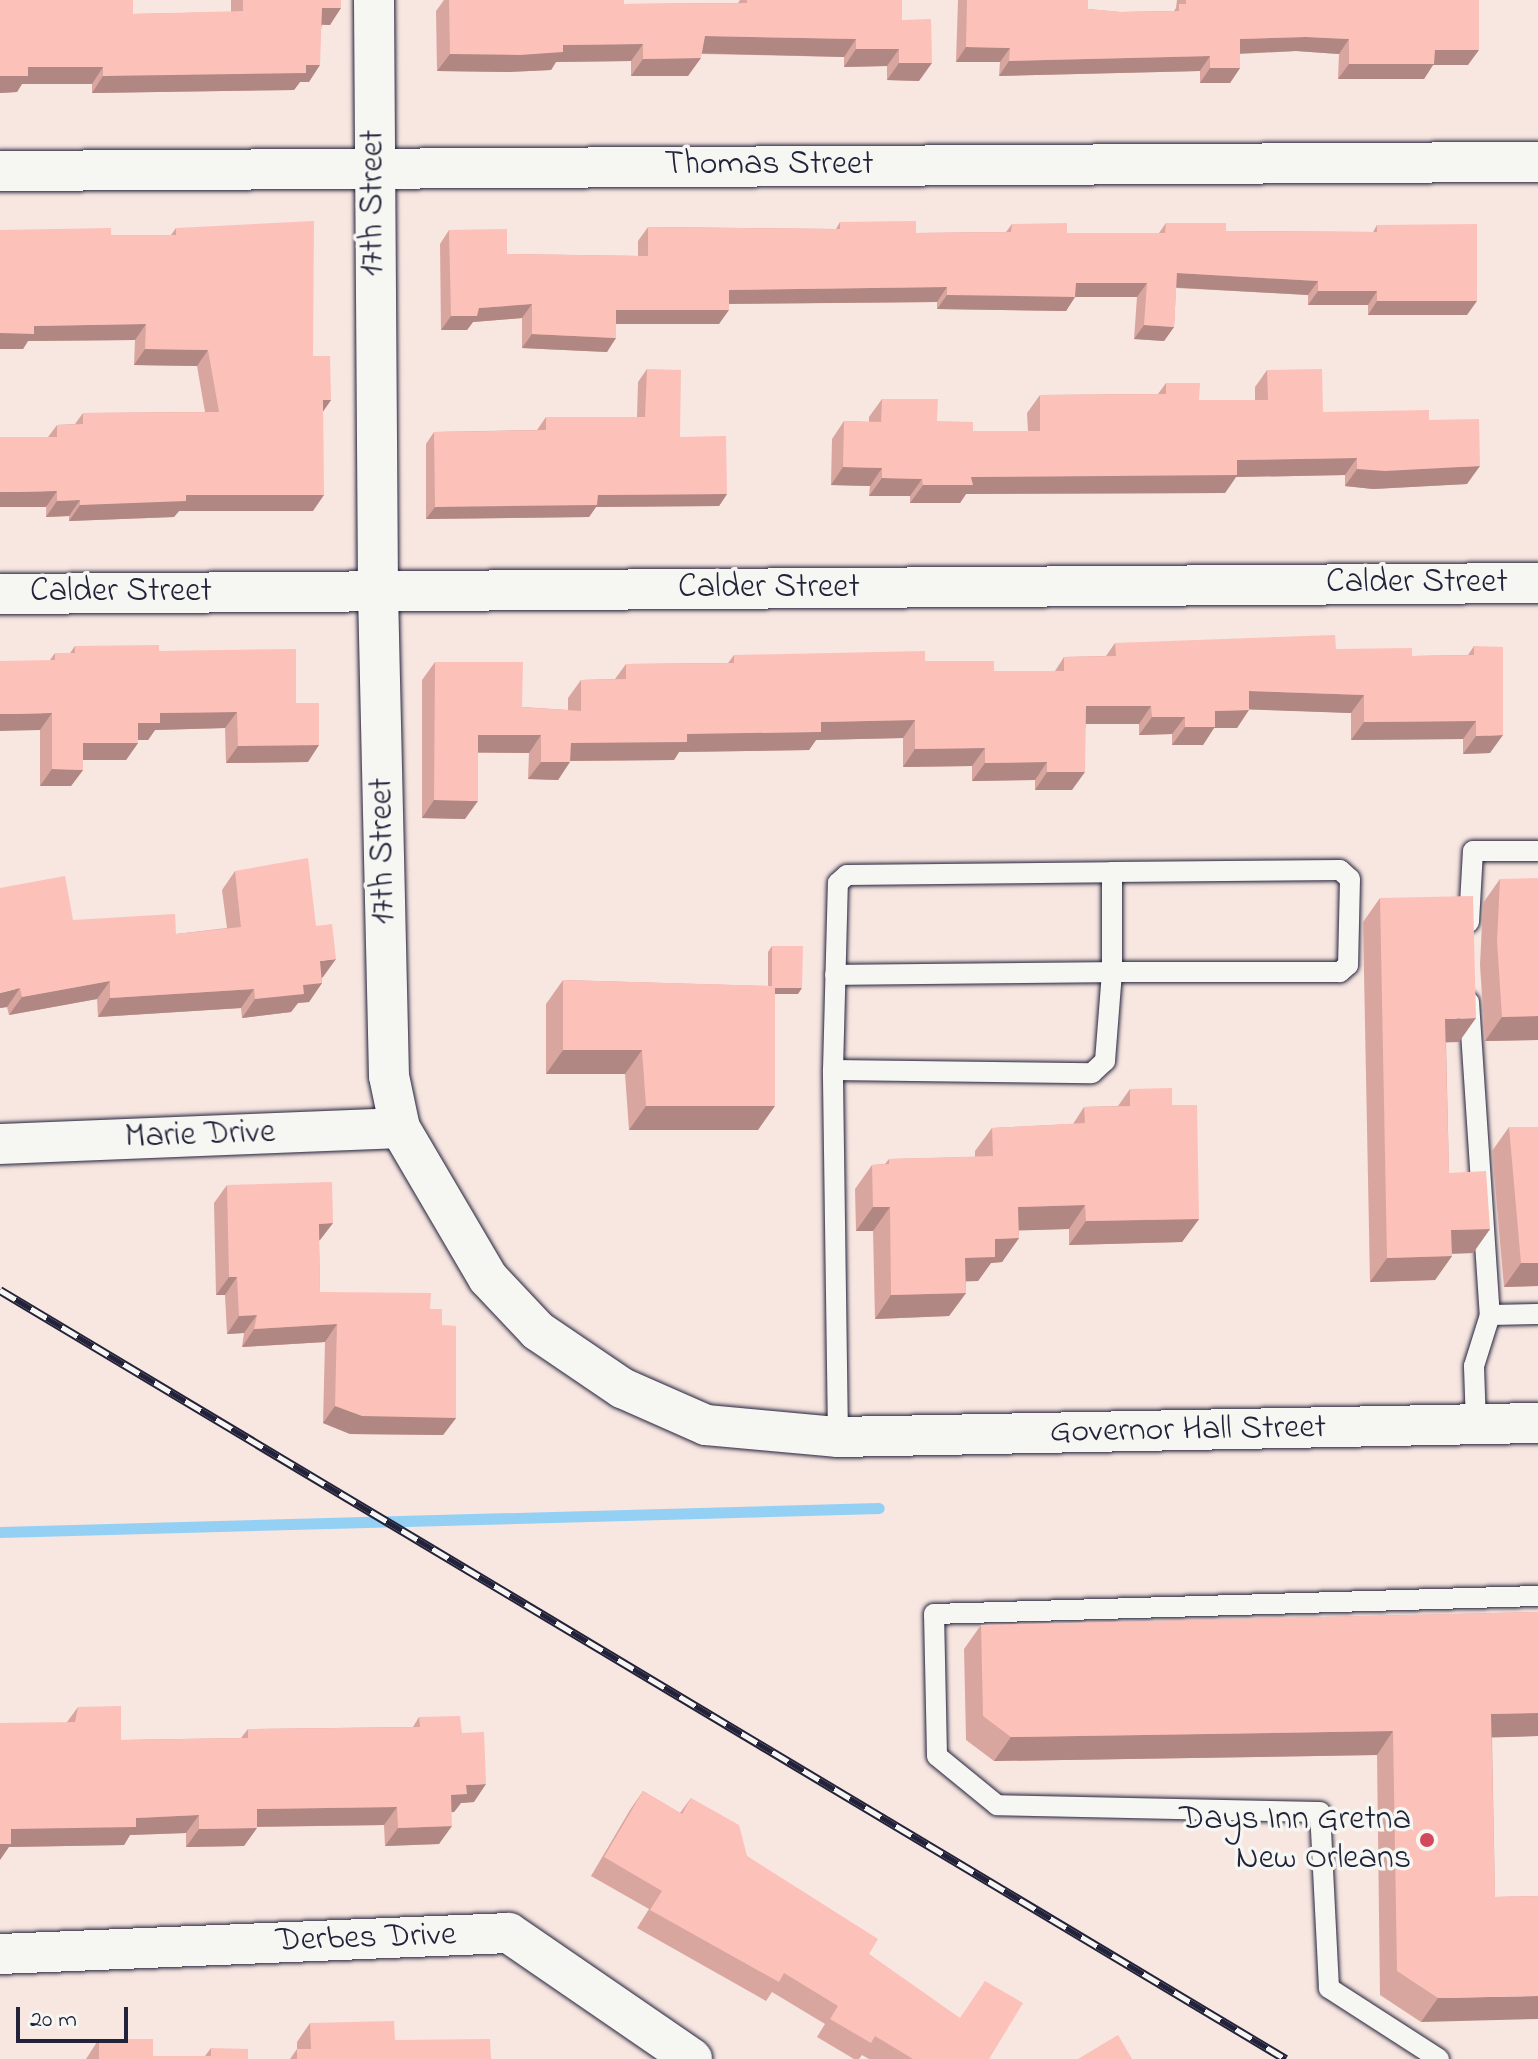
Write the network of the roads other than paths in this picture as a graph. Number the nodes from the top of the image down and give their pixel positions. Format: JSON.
{"nodes":[{"id":1,"x":374,"y":0,"type":"edge"},
{"id":2,"x":1538,"y":153,"type":"edge"},
{"id":3,"x":1538,"y":163,"type":"edge"},
{"id":4,"x":372,"y":167,"type":"junction"},
{"id":5,"x":0,"y":171,"type":"edge"},
{"id":6,"x":1538,"y":583,"type":"edge"},
{"id":7,"x":378,"y":592,"type":"junction"},
{"id":8,"x":0,"y":594,"type":"edge"},
{"id":9,"x":1538,"y":851,"type":"edge"},
{"id":10,"x":1112,"y":872,"type":"junction"},
{"id":11,"x":1468,"y":951,"type":"edge"},
{"id":12,"x":1112,"y":972,"type":"junction"},
{"id":13,"x":835,"y":975,"type":"junction"},
{"id":14,"x":1468,"y":980,"type":"edge"},
{"id":15,"x":833,"y":1070,"type":"junction"},
{"id":16,"x":400,"y":1128,"type":"junction"},
{"id":17,"x":0,"y":1144,"type":"edge"},
{"id":18,"x":1538,"y":1314,"type":"edge"},
{"id":19,"x":1490,"y":1315,"type":"junction"},
{"id":20,"x":1538,"y":1423,"type":"edge"},
{"id":21,"x":1476,"y":1424,"type":"junction"},
{"id":22,"x":838,"y":1437,"type":"junction"},
{"id":23,"x":1538,"y":1596,"type":"edge"},
{"id":24,"x":0,"y":1954,"type":"edge"},
{"id":25,"x":692,"y":2059,"type":"edge"},
{"id":26,"x":1439,"y":2059,"type":"edge"}],
"edges":[{"from":1,"to":4,"type":"street","name":"17th Street"},
{"from":2,"to":3,"type":"street"},
{"from":3,"to":4,"type":"street","name":"Thomas Street"},
{"from":4,"to":5,"type":"street","name":"Thomas Street"},
{"from":4,"to":7,"type":"street","name":"17th Street"},
{"from":6,"to":7,"type":"street","name":"Calder Street"},
{"from":7,"to":8,"type":"street","name":"Calder Street"},
{"from":7,"to":16,"type":"street","name":"17th Street"},
{"from":9,"to":11,"type":"lane"},
{"from":10,"to":12,"type":"lane"},
{"from":10,"to":12,"type":"lane"},
{"from":10,"to":13,"type":"lane"},
{"from":12,"to":13,"type":"lane"},
{"from":12,"to":15,"type":"lane"},
{"from":13,"to":15,"type":"lane"},
{"from":14,"to":19,"type":"lane"},
{"from":15,"to":22,"type":"lane"},
{"from":16,"to":17,"type":"street","name":"Marie Drive"},
{"from":16,"to":22,"type":"street","name":"17th Street"},
{"from":18,"to":19,"type":"lane"},
{"from":19,"to":21,"type":"lane"},
{"from":20,"to":21,"type":"street","name":"Governor Hall Street"},
{"from":21,"to":22,"type":"street","name":"Governor Hall Street"},
{"from":23,"to":26,"type":"lane"},
{"from":24,"to":25,"type":"street","name":"Derbes Drive"}]}
